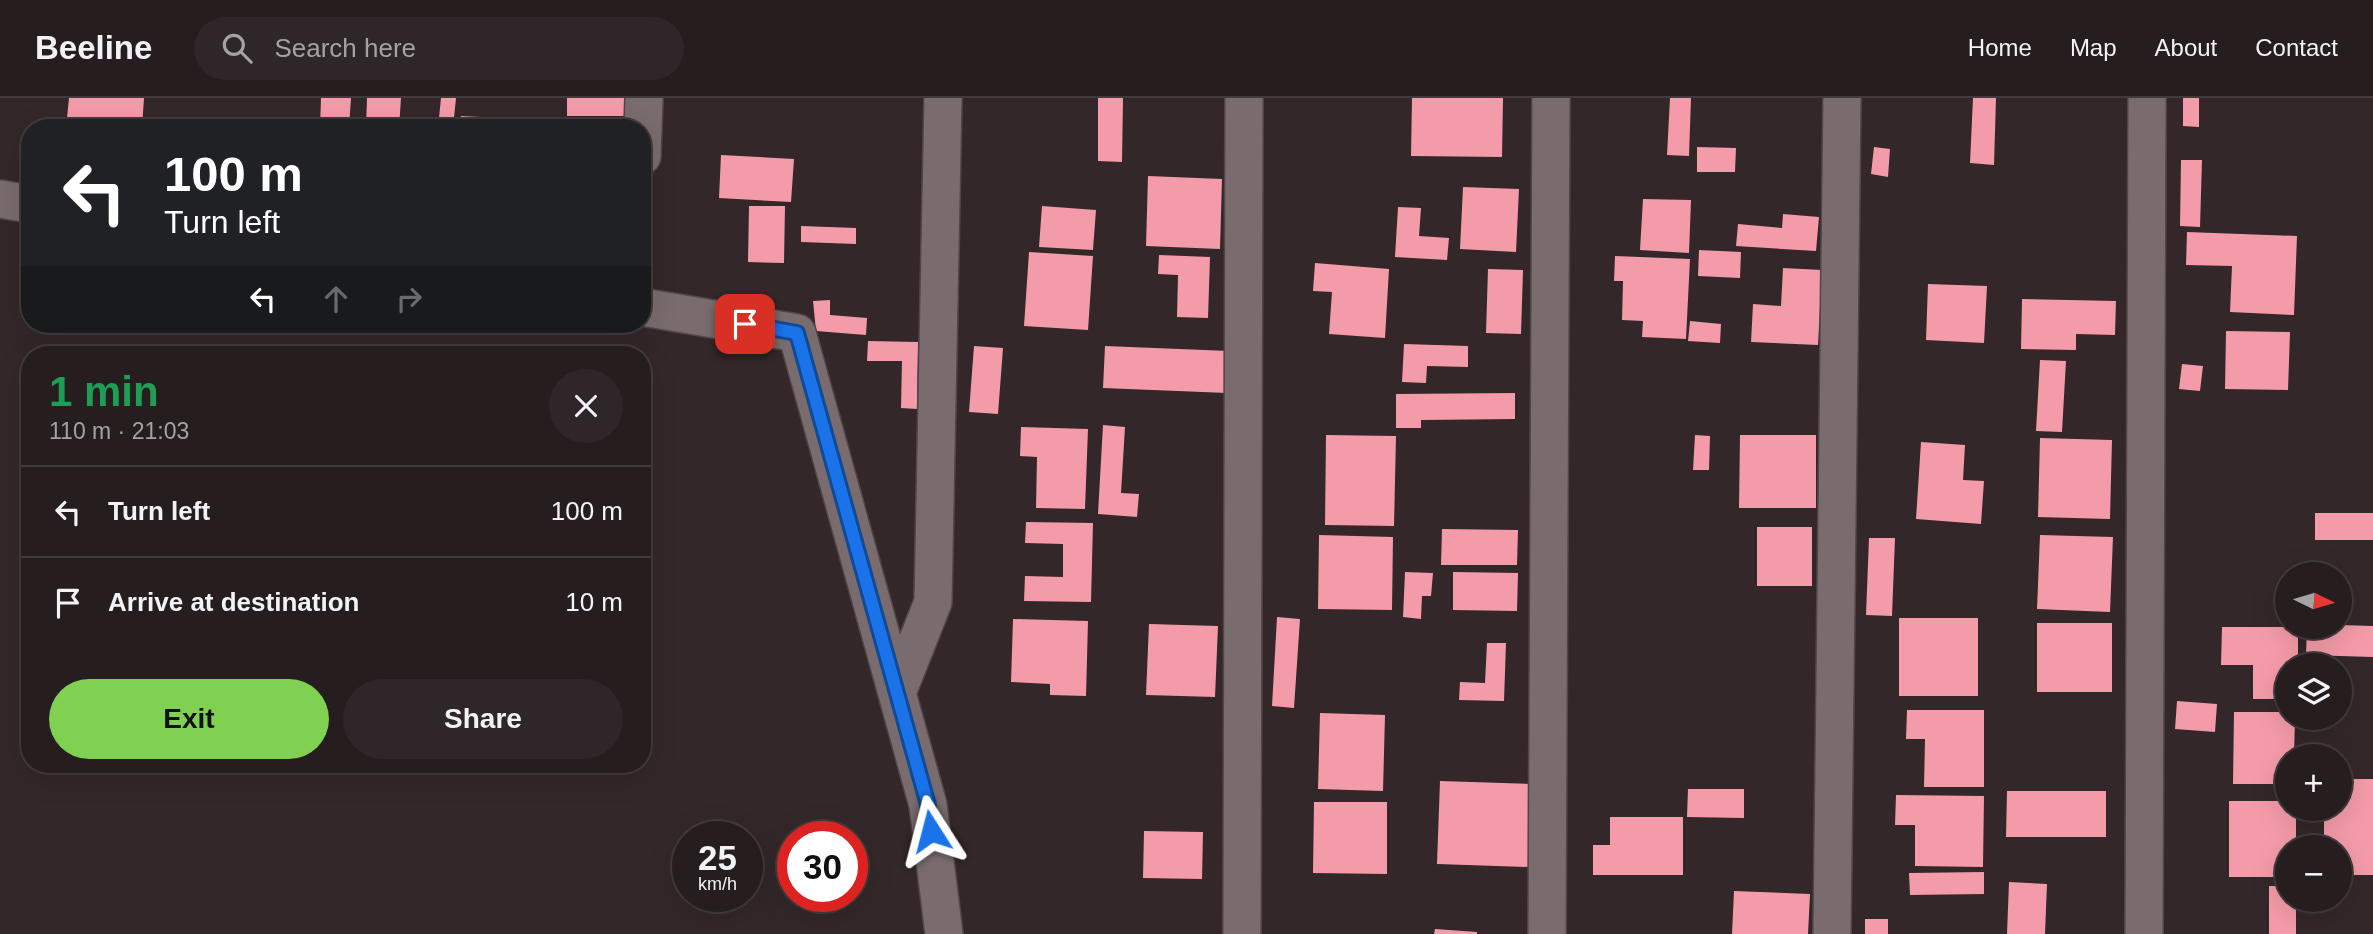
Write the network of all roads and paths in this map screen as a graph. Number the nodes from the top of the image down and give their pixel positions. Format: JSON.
{"nodes":[{"id":1,"x":644,"y":98,"type":"edge"},
{"id":2,"x":943,"y":98,"type":"edge"},
{"id":3,"x":1244,"y":98,"type":"edge"},
{"id":4,"x":1551,"y":98,"type":"edge"},
{"id":5,"x":1842,"y":98,"type":"edge"},
{"id":6,"x":2147,"y":98,"type":"edge"},
{"id":7,"x":643,"y":119,"type":"edge"},
{"id":8,"x":0,"y":199,"type":"edge"},
{"id":9,"x":21,"y":202,"type":"edge"},
{"id":10,"x":651,"y":309,"type":"edge"},
{"id":11,"x":897,"y":693,"type":"junction"},
{"id":12,"x":944,"y":934,"type":"edge"},
{"id":13,"x":1242,"y":934,"type":"edge"},
{"id":14,"x":1547,"y":934,"type":"edge"},
{"id":15,"x":1832,"y":934,"type":"edge"},
{"id":16,"x":2144,"y":934,"type":"edge"}],
"edges":[{"from":1,"to":7,"type":"street"},
{"from":2,"to":11,"type":"street"},
{"from":3,"to":13,"type":"street"},
{"from":4,"to":14,"type":"street"},
{"from":5,"to":15,"type":"street"},
{"from":6,"to":16,"type":"street"},
{"from":8,"to":9,"type":"street"},
{"from":10,"to":11,"type":"street"},
{"from":11,"to":12,"type":"street"}]}
